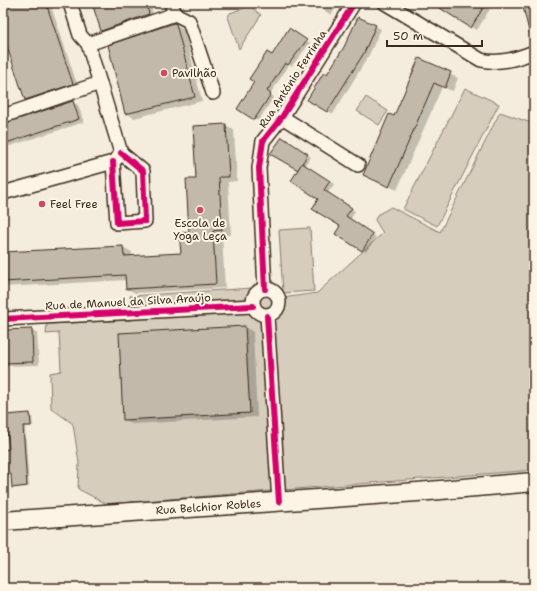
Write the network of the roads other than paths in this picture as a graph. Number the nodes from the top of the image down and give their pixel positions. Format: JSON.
{"nodes":[{"id":1,"x":70,"y":3,"type":"edge"},
{"id":2,"x":354,"y":3,"type":"edge"},
{"id":3,"x":384,"y":3,"type":"edge"},
{"id":4,"x":173,"y":9,"type":"edge"},
{"id":5,"x":88,"y":44,"type":"junction"},
{"id":6,"x":534,"y":52,"type":"edge"},
{"id":7,"x":100,"y":84,"type":"junction"},
{"id":8,"x":213,"y":93,"type":"dead end"},
{"id":9,"x":4,"y":112,"type":"edge"},
{"id":10,"x":282,"y":117,"type":"junction"},
{"id":11,"x":117,"y":158,"type":"junction"},
{"id":12,"x":358,"y":165,"type":"dead end"},
{"id":13,"x":3,"y":192,"type":"edge"},
{"id":14,"x":265,"y":289,"type":"junction"},
{"id":15,"x":253,"y":306,"type":"junction"},
{"id":16,"x":267,"y":316,"type":"junction"},
{"id":17,"x":3,"y":319,"type":"edge"},
{"id":18,"x":534,"y":482,"type":"edge"},
{"id":19,"x":279,"y":502,"type":"junction"},
{"id":20,"x":3,"y":522,"type":"edge"}],
"edges":[{"from":1,"to":5,"type":"street"},
{"from":2,"to":10,"type":"street","name":"Rua António Ferrinha"},
{"from":3,"to":6,"type":"street"},
{"from":4,"to":5,"type":"street"},
{"from":4,"to":8,"type":"street"},
{"from":5,"to":7,"type":"street"},
{"from":7,"to":9,"type":"street"},
{"from":7,"to":11,"type":"street"},
{"from":10,"to":12,"type":"street"},
{"from":10,"to":14,"type":"street","name":"Rua António Ferrinha"},
{"from":11,"to":11,"type":"street"},
{"from":11,"to":13,"type":"street"},
{"from":14,"to":15,"type":"street"},
{"from":14,"to":16,"type":"street"},
{"from":15,"to":16,"type":"street"},
{"from":15,"to":17,"type":"street","name":"Rua de Manuel da Silva Araújo"},
{"from":16,"to":19,"type":"street"},
{"from":18,"to":19,"type":"main road","name":"Rua Belchior Robles"},
{"from":19,"to":20,"type":"main road","name":"Rua Belchior Robles"}]}
